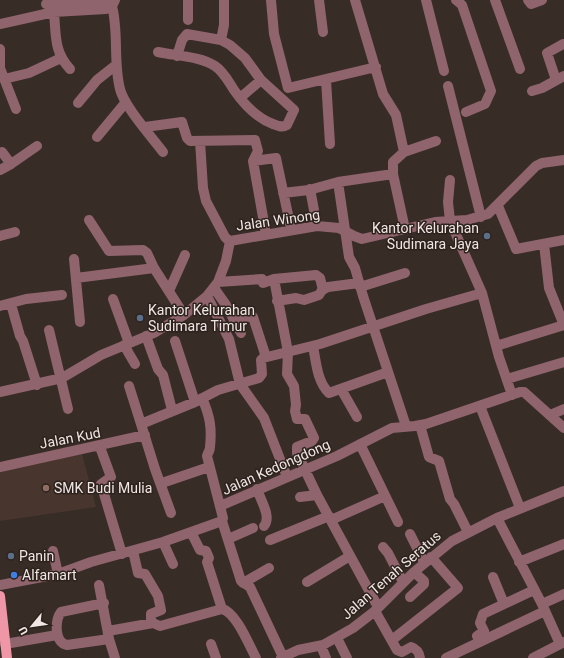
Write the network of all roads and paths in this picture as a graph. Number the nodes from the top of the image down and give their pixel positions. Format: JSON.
{"nodes":[{"id":1,"x":188,"y":0,"type":"edge"},
{"id":2,"x":224,"y":0,"type":"edge"},
{"id":3,"x":271,"y":0,"type":"edge"},
{"id":4,"x":319,"y":0,"type":"edge"},
{"id":5,"x":355,"y":0,"type":"edge"},
{"id":6,"x":426,"y":0,"type":"edge"},
{"id":7,"x":456,"y":0,"type":"edge"},
{"id":8,"x":495,"y":0,"type":"edge"},
{"id":9,"x":542,"y":0,"type":"edge"},
{"id":10,"x":112,"y":2,"type":"edge"},
{"id":11,"x":530,"y":2,"type":"edge"},
{"id":12,"x":49,"y":7,"type":"edge"},
{"id":13,"x":188,"y":20,"type":"dead end"},
{"id":14,"x":0,"y":24,"type":"edge"},
{"id":15,"x":324,"y":32,"type":"dead end"},
{"id":16,"x":221,"y":40,"type":"junction"},
{"id":17,"x":564,"y":44,"type":"edge"},
{"id":18,"x":0,"y":49,"type":"edge"},
{"id":19,"x":158,"y":52,"type":"dead end"},
{"id":20,"x":177,"y":56,"type":"junction"},
{"id":21,"x":60,"y":58,"type":"junction"},
{"id":22,"x":116,"y":65,"type":"junction"},
{"id":23,"x":0,"y":67,"type":"edge"},
{"id":24,"x":376,"y":67,"type":"junction"},
{"id":25,"x":70,"y":69,"type":"dead end"},
{"id":26,"x":520,"y":69,"type":"dead end"},
{"id":27,"x":444,"y":71,"type":"dead end"},
{"id":28,"x":560,"y":78,"type":"edge"},
{"id":29,"x":4,"y":79,"type":"junction"},
{"id":30,"x":261,"y":80,"type":"junction"},
{"id":31,"x":326,"y":80,"type":"junction"},
{"id":32,"x":448,"y":86,"type":"dead end"},
{"id":33,"x":532,"y":91,"type":"dead end"},
{"id":34,"x":240,"y":98,"type":"junction"},
{"id":35,"x":126,"y":102,"type":"junction"},
{"id":36,"x":78,"y":103,"type":"dead end"},
{"id":37,"x":16,"y":109,"type":"dead end"},
{"id":38,"x":466,"y":112,"type":"dead end"},
{"id":39,"x":145,"y":127,"type":"junction"},
{"id":40,"x":97,"y":137,"type":"dead end"},
{"id":41,"x":200,"y":141,"type":"junction"},
{"id":42,"x":436,"y":141,"type":"dead end"},
{"id":43,"x":330,"y":144,"type":"dead end"},
{"id":44,"x":37,"y":146,"type":"dead end"},
{"id":45,"x":2,"y":152,"type":"dead end"},
{"id":46,"x":163,"y":152,"type":"dead end"},
{"id":47,"x":404,"y":152,"type":"junction"},
{"id":48,"x":564,"y":160,"type":"edge"},
{"id":49,"x":253,"y":161,"type":"junction"},
{"id":50,"x":12,"y":164,"type":"junction"},
{"id":51,"x":0,"y":170,"type":"edge"},
{"id":52,"x":393,"y":174,"type":"junction"},
{"id":53,"x":450,"y":180,"type":"dead end"},
{"id":54,"x":338,"y":182,"type":"junction"},
{"id":55,"x":310,"y":189,"type":"junction"},
{"id":56,"x":283,"y":193,"type":"junction"},
{"id":57,"x":498,"y":206,"type":"junction"},
{"id":58,"x":480,"y":214,"type":"junction"},
{"id":59,"x":89,"y":220,"type":"dead end"},
{"id":60,"x":450,"y":221,"type":"junction"},
{"id":61,"x":290,"y":224,"type":"dead end"},
{"id":62,"x":317,"y":226,"type":"junction"},
{"id":63,"x":405,"y":229,"type":"junction"},
{"id":64,"x":15,"y":232,"type":"dead end"},
{"id":65,"x":347,"y":232,"type":"junction"},
{"id":66,"x":266,"y":234,"type":"junction"},
{"id":67,"x":0,"y":236,"type":"edge"},
{"id":68,"x":564,"y":240,"type":"edge"},
{"id":69,"x":229,"y":242,"type":"junction"},
{"id":70,"x":544,"y":244,"type":"junction"},
{"id":71,"x":185,"y":256,"type":"dead end"},
{"id":72,"x":74,"y":259,"type":"dead end"},
{"id":73,"x":154,"y":268,"type":"junction"},
{"id":74,"x":405,"y":273,"type":"dead end"},
{"id":75,"x":76,"y":278,"type":"junction"},
{"id":76,"x":274,"y":279,"type":"junction"},
{"id":77,"x":360,"y":285,"type":"junction"},
{"id":78,"x":213,"y":289,"type":"junction"},
{"id":79,"x":323,"y":290,"type":"junction"},
{"id":80,"x":169,"y":291,"type":"junction"},
{"id":81,"x":482,"y":293,"type":"junction"},
{"id":82,"x":62,"y":295,"type":"dead end"},
{"id":83,"x":113,"y":299,"type":"dead end"},
{"id":84,"x":278,"y":301,"type":"junction"},
{"id":85,"x":11,"y":304,"type":"junction"},
{"id":86,"x":0,"y":306,"type":"edge"},
{"id":87,"x":184,"y":315,"type":"junction"},
{"id":88,"x":235,"y":321,"type":"junction"},
{"id":89,"x":80,"y":322,"type":"dead end"},
{"id":90,"x":564,"y":325,"type":"edge"},
{"id":91,"x":374,"y":327,"type":"junction"},
{"id":92,"x":49,"y":330,"type":"dead end"},
{"id":93,"x":241,"y":333,"type":"dead end"},
{"id":94,"x":146,"y":336,"type":"junction"},
{"id":95,"x":175,"y":341,"type":"dead end"},
{"id":96,"x":126,"y":344,"type":"junction"},
{"id":97,"x":313,"y":346,"type":"junction"},
{"id":98,"x":496,"y":346,"type":"junction"},
{"id":99,"x":288,"y":352,"type":"junction"},
{"id":100,"x":266,"y":357,"type":"junction"},
{"id":101,"x":564,"y":362,"type":"edge"},
{"id":102,"x":135,"y":364,"type":"dead end"},
{"id":103,"x":388,"y":372,"type":"junction"},
{"id":104,"x":62,"y":378,"type":"junction"},
{"id":105,"x":506,"y":379,"type":"junction"},
{"id":106,"x":240,"y":384,"type":"junction"},
{"id":107,"x":37,"y":385,"type":"junction"},
{"id":108,"x":129,"y":386,"type":"dead end"},
{"id":109,"x":341,"y":389,"type":"junction"},
{"id":110,"x":0,"y":392,"type":"edge"},
{"id":111,"x":512,"y":395,"type":"junction"},
{"id":112,"x":198,"y":400,"type":"junction"},
{"id":113,"x":480,"y":406,"type":"junction"},
{"id":114,"x":68,"y":409,"type":"dead end"},
{"id":115,"x":564,"y":409,"type":"edge"},
{"id":116,"x":172,"y":410,"type":"junction"},
{"id":117,"x":550,"y":415,"type":"junction"},
{"id":118,"x":358,"y":417,"type":"dead end"},
{"id":119,"x":141,"y":424,"type":"junction"},
{"id":120,"x":420,"y":425,"type":"junction"},
{"id":121,"x":406,"y":426,"type":"junction"},
{"id":122,"x":564,"y":428,"type":"edge"},
{"id":123,"x":145,"y":435,"type":"junction"},
{"id":124,"x":360,"y":444,"type":"junction"},
{"id":125,"x":100,"y":447,"type":"junction"},
{"id":126,"x":0,"y":467,"type":"edge"},
{"id":127,"x":209,"y":467,"type":"junction"},
{"id":128,"x":305,"y":470,"type":"junction"},
{"id":129,"x":287,"y":477,"type":"junction"},
{"id":130,"x":162,"y":483,"type":"junction"},
{"id":131,"x":257,"y":490,"type":"junction"},
{"id":132,"x":564,"y":492,"type":"edge"},
{"id":133,"x":317,"y":495,"type":"junction"},
{"id":134,"x":385,"y":496,"type":"junction"},
{"id":135,"x":300,"y":497,"type":"dead end"},
{"id":136,"x":220,"y":506,"type":"junction"},
{"id":137,"x":520,"y":508,"type":"junction"},
{"id":138,"x":172,"y":512,"type":"dead end"},
{"id":139,"x":330,"y":518,"type":"junction"},
{"id":140,"x":497,"y":518,"type":"junction"},
{"id":141,"x":222,"y":521,"type":"junction"},
{"id":142,"x":398,"y":522,"type":"dead end"},
{"id":143,"x":264,"y":526,"type":"dead end"},
{"id":144,"x":253,"y":528,"type":"dead end"},
{"id":145,"x":191,"y":532,"type":"junction"},
{"id":146,"x":468,"y":532,"type":"junction"},
{"id":147,"x":410,"y":534,"type":"dead end"},
{"id":148,"x":228,"y":539,"type":"junction"},
{"id":149,"x":270,"y":540,"type":"dead end"},
{"id":150,"x":163,"y":542,"type":"junction"},
{"id":151,"x":564,"y":544,"type":"edge"},
{"id":152,"x":383,"y":548,"type":"dead end"},
{"id":153,"x":53,"y":551,"type":"dead end"},
{"id":154,"x":133,"y":551,"type":"junction"},
{"id":155,"x":122,"y":554,"type":"junction"},
{"id":156,"x":350,"y":556,"type":"junction"},
{"id":157,"x":428,"y":560,"type":"junction"},
{"id":158,"x":519,"y":562,"type":"junction"},
{"id":159,"x":173,"y":564,"type":"dead end"},
{"id":160,"x":269,"y":568,"type":"dead end"},
{"id":161,"x":414,"y":572,"type":"junction"},
{"id":162,"x":58,"y":574,"type":"junction"},
{"id":163,"x":493,"y":577,"type":"dead end"},
{"id":164,"x":307,"y":582,"type":"dead end"},
{"id":165,"x":403,"y":582,"type":"junction"},
{"id":166,"x":243,"y":583,"type":"junction"},
{"id":167,"x":0,"y":585,"type":"edge"},
{"id":168,"x":99,"y":585,"type":"dead end"},
{"id":169,"x":534,"y":590,"type":"junction"},
{"id":170,"x":564,"y":594,"type":"edge"},
{"id":171,"x":0,"y":596,"type":"edge"},
{"id":172,"x":410,"y":597,"type":"dead end"},
{"id":173,"x":104,"y":603,"type":"junction"},
{"id":174,"x":504,"y":604,"type":"junction"},
{"id":175,"x":543,"y":607,"type":"junction"},
{"id":176,"x":222,"y":609,"type":"junction"},
{"id":177,"x":376,"y":609,"type":"junction"},
{"id":178,"x":151,"y":623,"type":"junction"},
{"id":179,"x":57,"y":635,"type":"junction"},
{"id":180,"x":108,"y":635,"type":"junction"},
{"id":181,"x":337,"y":638,"type":"junction"},
{"id":182,"x":392,"y":640,"type":"junction"},
{"id":183,"x":480,"y":642,"type":"junction"},
{"id":184,"x":562,"y":643,"type":"edge"},
{"id":185,"x":5,"y":644,"type":"junction"},
{"id":186,"x":211,"y":644,"type":"dead end"},
{"id":187,"x":321,"y":646,"type":"junction"},
{"id":188,"x":282,"y":657,"type":"edge"},
{"id":189,"x":7,"y":658,"type":"edge"},
{"id":190,"x":115,"y":658,"type":"edge"},
{"id":191,"x":216,"y":658,"type":"edge"},
{"id":192,"x":256,"y":658,"type":"edge"},
{"id":193,"x":326,"y":658,"type":"edge"},
{"id":194,"x":348,"y":658,"type":"edge"},
{"id":195,"x":420,"y":658,"type":"edge"},
{"id":196,"x":446,"y":658,"type":"edge"},
{"id":197,"x":533,"y":658,"type":"edge"}],
"edges":[{"from":1,"to":13,"type":"street"},
{"from":2,"to":16,"type":"street"},
{"from":3,"to":31,"type":"street"},
{"from":4,"to":15,"type":"street"},
{"from":5,"to":24,"type":"street"},
{"from":6,"to":27,"type":"street"},
{"from":7,"to":38,"type":"street"},
{"from":8,"to":26,"type":"street"},
{"from":9,"to":11,"type":"street"},
{"from":10,"to":12,"type":"street"},
{"from":10,"to":22,"type":"street"},
{"from":12,"to":14,"type":"street"},
{"from":12,"to":21,"type":"street"},
{"from":16,"to":20,"type":"street"},
{"from":16,"to":30,"type":"street"},
{"from":17,"to":28,"type":"street"},
{"from":18,"to":23,"type":"street"},
{"from":19,"to":20,"type":"street"},
{"from":20,"to":34,"type":"street"},
{"from":21,"to":25,"type":"street"},
{"from":21,"to":29,"type":"street"},
{"from":22,"to":35,"type":"street"},
{"from":22,"to":36,"type":"street"},
{"from":23,"to":29,"type":"street"},
{"from":24,"to":31,"type":"street"},
{"from":24,"to":47,"type":"street"},
{"from":28,"to":33,"type":"street"},
{"from":29,"to":37,"type":"street"},
{"from":30,"to":34,"type":"street"},
{"from":30,"to":34,"type":"street"},
{"from":31,"to":43,"type":"street"},
{"from":32,"to":58,"type":"street"},
{"from":35,"to":39,"type":"street"},
{"from":35,"to":40,"type":"street"},
{"from":39,"to":41,"type":"street"},
{"from":39,"to":46,"type":"street"},
{"from":41,"to":49,"type":"street"},
{"from":41,"to":69,"type":"street"},
{"from":42,"to":47,"type":"street"},
{"from":44,"to":50,"type":"street"},
{"from":45,"to":50,"type":"street"},
{"from":47,"to":52,"type":"street"},
{"from":48,"to":57,"type":"street"},
{"from":49,"to":56,"type":"street"},
{"from":49,"to":66,"type":"street"},
{"from":50,"to":51,"type":"street"},
{"from":52,"to":54,"type":"street"},
{"from":52,"to":63,"type":"street"},
{"from":53,"to":60,"type":"street"},
{"from":54,"to":55,"type":"street"},
{"from":54,"to":65,"type":"street"},
{"from":55,"to":56,"type":"street"},
{"from":55,"to":62,"type":"street"},
{"from":56,"to":61,"type":"street"},
{"from":57,"to":58,"type":"street"},
{"from":57,"to":70,"type":"street"},
{"from":58,"to":60,"type":"street","name":"Jalan Winong"},
{"from":59,"to":73,"type":"street"},
{"from":60,"to":63,"type":"street","name":"Jalan Winong"},
{"from":60,"to":81,"type":"street"},
{"from":62,"to":65,"type":"street","name":"Jalan Winong"},
{"from":62,"to":66,"type":"street","name":"Jalan Winong"},
{"from":63,"to":65,"type":"street","name":"Jalan Winong"},
{"from":64,"to":67,"type":"street"},
{"from":65,"to":77,"type":"street"},
{"from":66,"to":69,"type":"street","name":"Jalan Winong"},
{"from":68,"to":70,"type":"street"},
{"from":69,"to":78,"type":"street","name":"Jalan Winong"},
{"from":70,"to":90,"type":"street"},
{"from":71,"to":80,"type":"street"},
{"from":72,"to":75,"type":"street"},
{"from":73,"to":75,"type":"street"},
{"from":73,"to":80,"type":"street"},
{"from":74,"to":77,"type":"street"},
{"from":75,"to":89,"type":"street"},
{"from":76,"to":78,"type":"street"},
{"from":76,"to":79,"type":"street"},
{"from":76,"to":84,"type":"street"},
{"from":77,"to":79,"type":"street"},
{"from":77,"to":91,"type":"street"},
{"from":78,"to":87,"type":"street"},
{"from":78,"to":88,"type":"street"},
{"from":78,"to":106,"type":"street"},
{"from":79,"to":84,"type":"street"},
{"from":80,"to":87,"type":"street"},
{"from":81,"to":91,"type":"street"},
{"from":81,"to":98,"type":"street"},
{"from":82,"to":85,"type":"street"},
{"from":83,"to":96,"type":"street"},
{"from":84,"to":99,"type":"street"},
{"from":85,"to":86,"type":"street"},
{"from":85,"to":107,"type":"street"},
{"from":87,"to":94,"type":"street"},
{"from":88,"to":93,"type":"street"},
{"from":88,"to":100,"type":"street"},
{"from":90,"to":98,"type":"street"},
{"from":91,"to":97,"type":"street"},
{"from":91,"to":103,"type":"street"},
{"from":92,"to":104,"type":"street"},
{"from":94,"to":96,"type":"street"},
{"from":94,"to":116,"type":"street"},
{"from":95,"to":112,"type":"street"},
{"from":96,"to":102,"type":"street"},
{"from":96,"to":104,"type":"street"},
{"from":97,"to":99,"type":"street"},
{"from":97,"to":109,"type":"street"},
{"from":98,"to":105,"type":"street"},
{"from":99,"to":100,"type":"street"},
{"from":99,"to":128,"type":"street"},
{"from":100,"to":106,"type":"street"},
{"from":101,"to":105,"type":"street"},
{"from":103,"to":109,"type":"street"},
{"from":103,"to":121,"type":"street"},
{"from":104,"to":107,"type":"street"},
{"from":104,"to":114,"type":"street"},
{"from":105,"to":111,"type":"street"},
{"from":106,"to":112,"type":"street"},
{"from":106,"to":129,"type":"street"},
{"from":107,"to":110,"type":"street"},
{"from":108,"to":119,"type":"street"},
{"from":109,"to":118,"type":"street"},
{"from":111,"to":113,"type":"street","name":"Jalan Kedongdong"},
{"from":111,"to":117,"type":"street","name":"Jalan Kedongdong"},
{"from":112,"to":116,"type":"street"},
{"from":112,"to":127,"type":"street"},
{"from":113,"to":120,"type":"street","name":"Jalan Kedongdong"},
{"from":113,"to":137,"type":"street"},
{"from":115,"to":117,"type":"street"},
{"from":116,"to":119,"type":"street"},
{"from":117,"to":122,"type":"street","name":"Jalan Kedongdong"},
{"from":119,"to":123,"type":"street"},
{"from":120,"to":121,"type":"street","name":"Jalan Kedongdong"},
{"from":120,"to":146,"type":"street"},
{"from":121,"to":124,"type":"street","name":"Jalan Kedongdong"},
{"from":123,"to":125,"type":"street","name":"Jalan Kud"},
{"from":123,"to":130,"type":"street"},
{"from":124,"to":128,"type":"street","name":"Jalan Kedongdong"},
{"from":124,"to":134,"type":"street"},
{"from":125,"to":126,"type":"street","name":"Jalan Kud"},
{"from":125,"to":155,"type":"street"},
{"from":127,"to":130,"type":"street"},
{"from":127,"to":136,"type":"street"},
{"from":128,"to":129,"type":"street","name":"Jalan Kedongdong"},
{"from":128,"to":133,"type":"street"},
{"from":129,"to":131,"type":"street","name":"Jalan Kedongdong"},
{"from":130,"to":138,"type":"street"},
{"from":131,"to":136,"type":"street","name":"Jalan Kedongdong"},
{"from":131,"to":143,"type":"street"},
{"from":132,"to":137,"type":"street","name":"Jalan Tenah Seratus"},
{"from":133,"to":135,"type":"street"},
{"from":133,"to":139,"type":"street"},
{"from":134,"to":139,"type":"street"},
{"from":134,"to":142,"type":"street"},
{"from":136,"to":141,"type":"street","name":"Jalan Kedongdong"},
{"from":137,"to":140,"type":"street","name":"Jalan Tenah Seratus"},
{"from":139,"to":149,"type":"street"},
{"from":139,"to":156,"type":"street"},
{"from":140,"to":146,"type":"street","name":"Jalan Tenah Seratus"},
{"from":140,"to":158,"type":"street"},
{"from":141,"to":145,"type":"street"},
{"from":141,"to":148,"type":"street","name":"Jalan Kedongdong"},
{"from":144,"to":148,"type":"street"},
{"from":145,"to":150,"type":"street"},
{"from":145,"to":176,"type":"street"},
{"from":146,"to":157,"type":"street","name":"Jalan Tenah Seratus"},
{"from":147,"to":157,"type":"street"},
{"from":148,"to":166,"type":"street","name":"Jalan Kedongdong"},
{"from":150,"to":154,"type":"street"},
{"from":150,"to":159,"type":"street"},
{"from":151,"to":158,"type":"street"},
{"from":152,"to":165,"type":"street"},
{"from":153,"to":162,"type":"street"},
{"from":154,"to":155,"type":"street"},
{"from":154,"to":178,"type":"street"},
{"from":155,"to":162,"type":"street"},
{"from":156,"to":164,"type":"street"},
{"from":156,"to":177,"type":"street"},
{"from":157,"to":161,"type":"street","name":"Jalan Tenah Seratus"},
{"from":157,"to":182,"type":"street"},
{"from":158,"to":169,"type":"street"},
{"from":160,"to":166,"type":"street"},
{"from":161,"to":165,"type":"street","name":"Jalan Tenah Seratus"},
{"from":161,"to":172,"type":"street"},
{"from":162,"to":167,"type":"street"},
{"from":163,"to":174,"type":"street"},
{"from":165,"to":177,"type":"street","name":"Jalan Tenah Seratus"},
{"from":166,"to":188,"type":"street","name":"Jalan Kedongdong"},
{"from":168,"to":173,"type":"street"},
{"from":169,"to":174,"type":"street"},
{"from":169,"to":175,"type":"street"},
{"from":170,"to":175,"type":"street"},
{"from":171,"to":185,"type":"main road"},
{"from":173,"to":179,"type":"street"},
{"from":173,"to":180,"type":"street"},
{"from":174,"to":183,"type":"street"},
{"from":175,"to":183,"type":"street"},
{"from":175,"to":184,"type":"street"},
{"from":176,"to":178,"type":"street"},
{"from":176,"to":192,"type":"street"},
{"from":177,"to":181,"type":"street","name":"Jalan Tenah Seratus"},
{"from":177,"to":182,"type":"street"},
{"from":178,"to":180,"type":"street"},
{"from":179,"to":180,"type":"street"},
{"from":179,"to":185,"type":"street"},
{"from":180,"to":190,"type":"street"},
{"from":181,"to":187,"type":"street","name":"Jalan Tenah Seratus"},
{"from":181,"to":194,"type":"street"},
{"from":182,"to":195,"type":"street"},
{"from":183,"to":196,"type":"street"},
{"from":184,"to":197,"type":"street"},
{"from":185,"to":189,"type":"main road"},
{"from":186,"to":191,"type":"street"},
{"from":187,"to":188,"type":"street","name":"Jalan Tenah Seratus"},
{"from":187,"to":193,"type":"street"}]}
